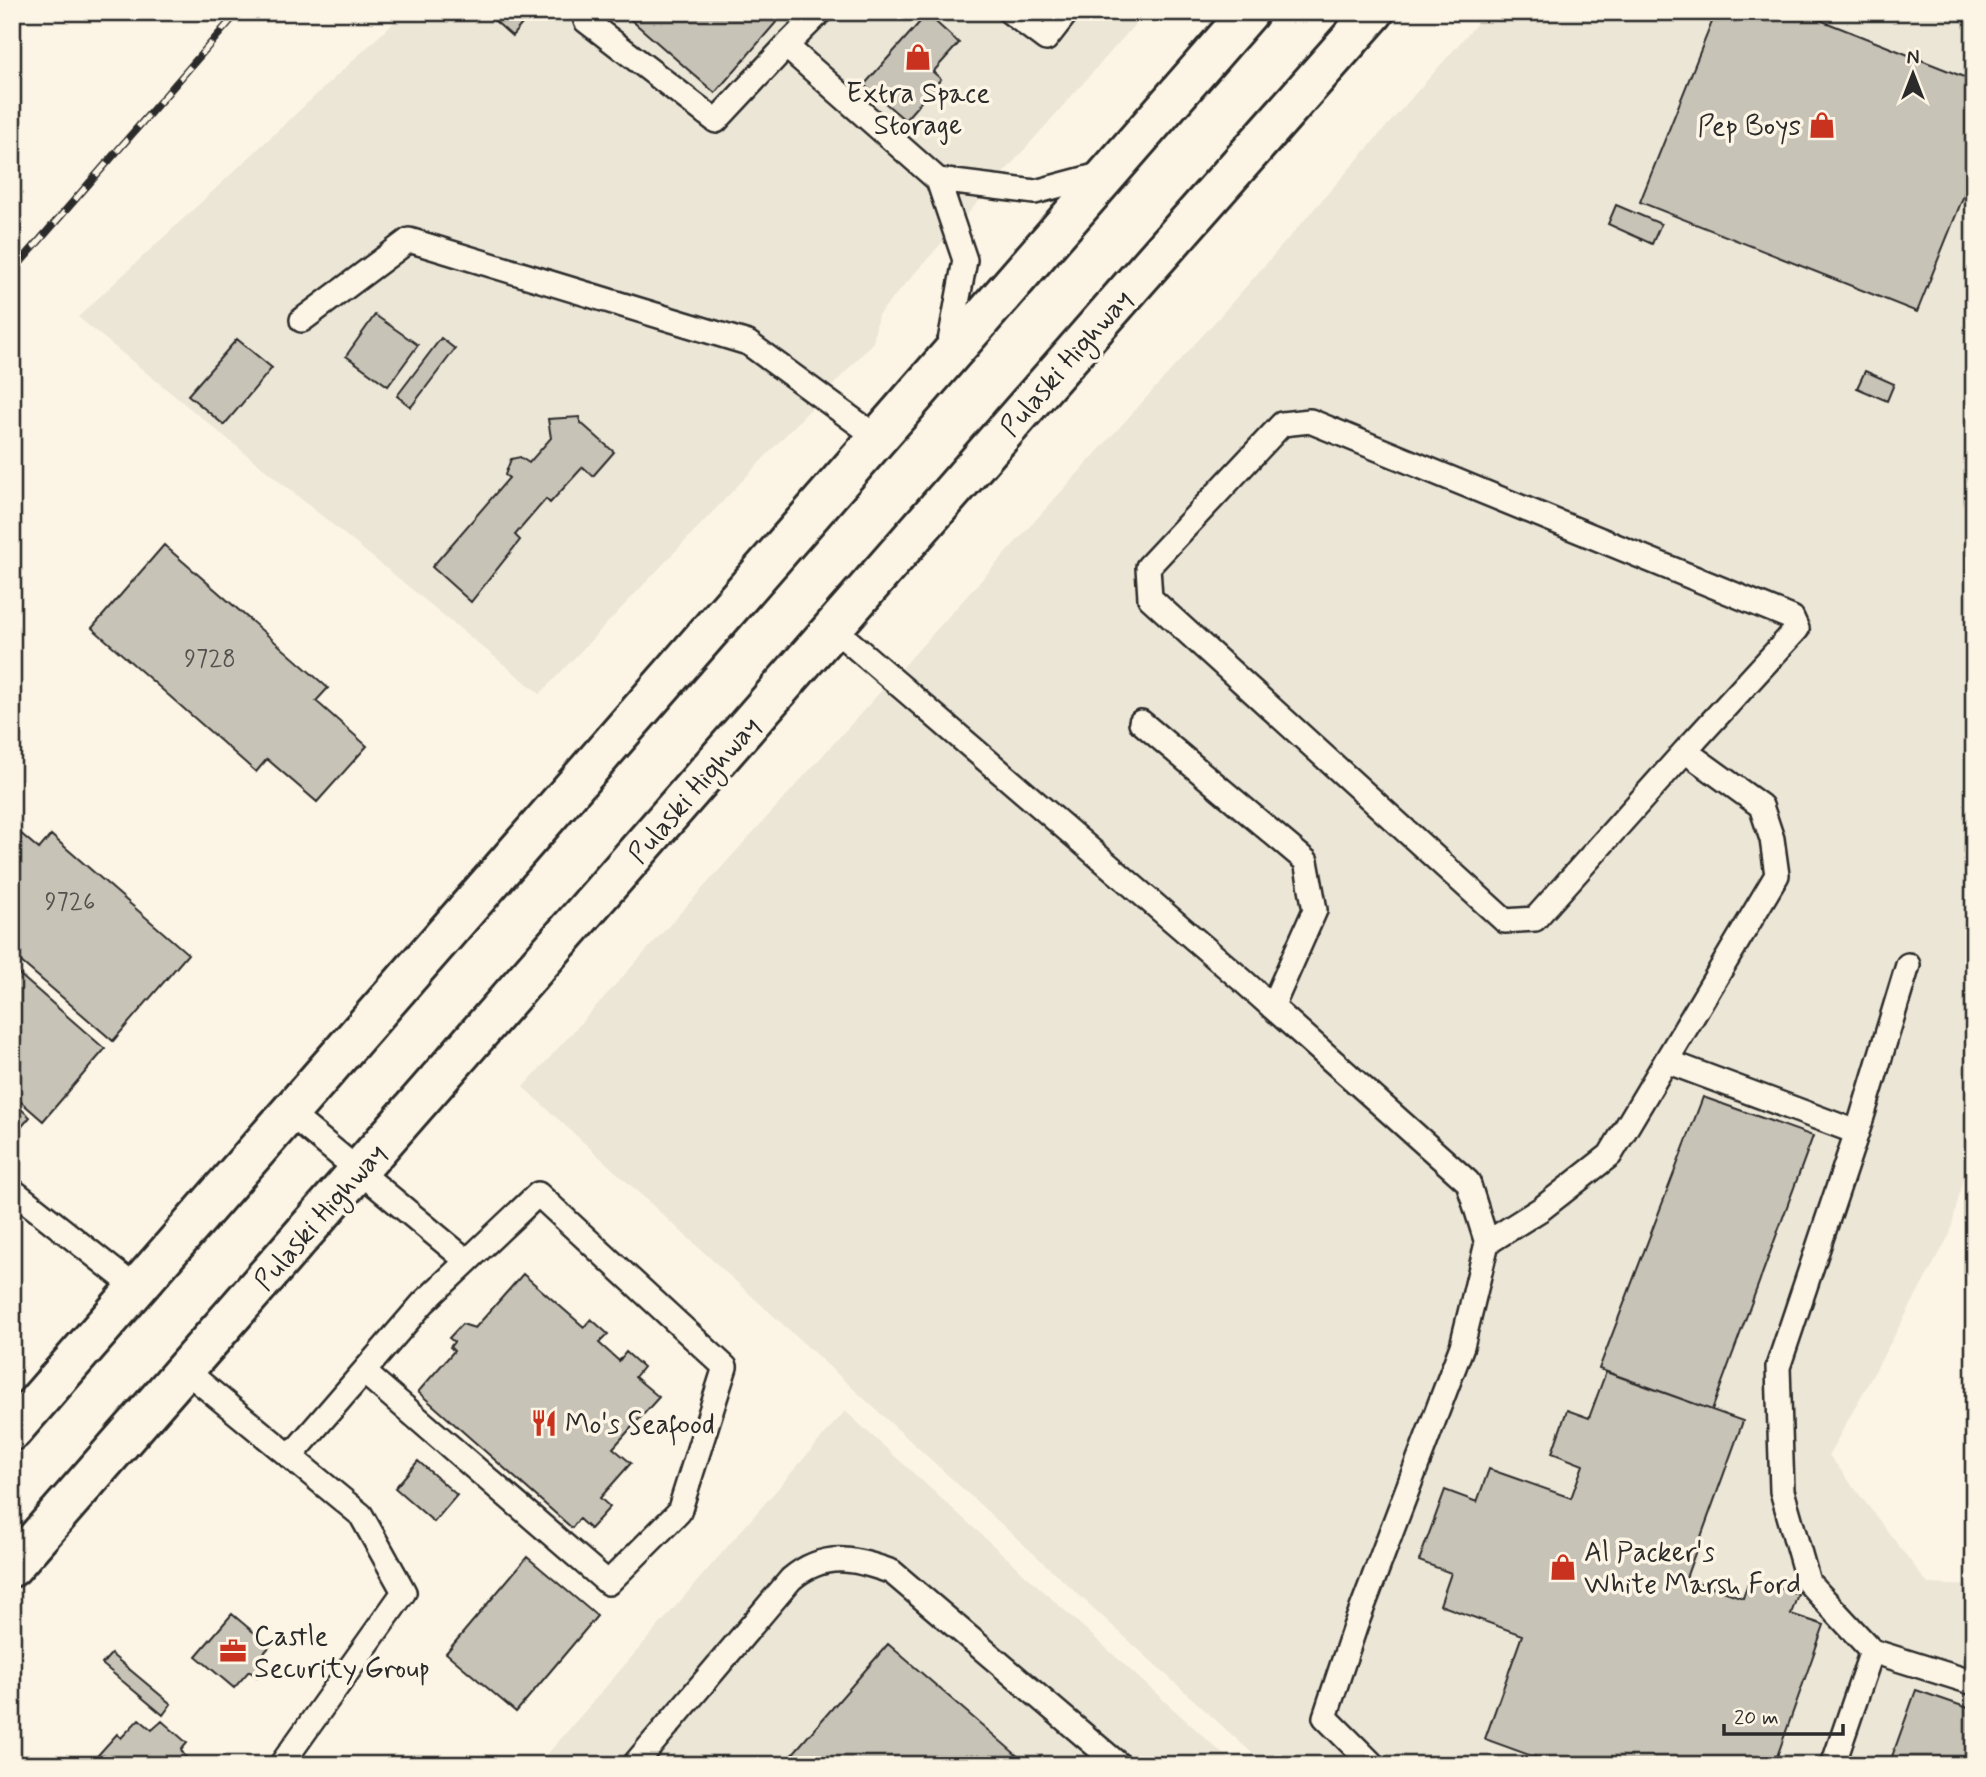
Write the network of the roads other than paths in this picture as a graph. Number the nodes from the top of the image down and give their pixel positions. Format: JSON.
{"nodes":[{"id":1,"x":820,"y":12,"type":"edge"},
{"id":2,"x":1010,"y":12,"type":"edge"},
{"id":3,"x":1067,"y":12,"type":"edge"},
{"id":4,"x":1249,"y":12,"type":"edge"},
{"id":5,"x":1374,"y":12,"type":"edge"},
{"id":6,"x":586,"y":21,"type":"dead end"},
{"id":7,"x":786,"y":46,"type":"junction"},
{"id":8,"x":1110,"y":172,"type":"junction"},
{"id":9,"x":937,"y":180,"type":"junction"},
{"id":10,"x":302,"y":320,"type":"dead end"},
{"id":11,"x":947,"y":359,"type":"junction"},
{"id":12,"x":878,"y":438,"type":"junction"},
{"id":13,"x":833,"y":628,"type":"junction"},
{"id":14,"x":1141,"y":722,"type":"dead end"},
{"id":15,"x":1685,"y":751,"type":"junction"},
{"id":16,"x":1908,"y":965,"type":"dead end"},
{"id":17,"x":1272,"y":1007,"type":"junction"},
{"id":18,"x":1666,"y":1061,"type":"junction"},
{"id":19,"x":289,"y":1113,"type":"junction"},
{"id":20,"x":1856,"y":1132,"type":"junction"},
{"id":21,"x":358,"y":1172,"type":"junction"},
{"id":22,"x":12,"y":1190,"type":"edge"},
{"id":23,"x":1487,"y":1243,"type":"junction"},
{"id":24,"x":467,"y":1261,"type":"junction"},
{"id":25,"x":136,"y":1288,"type":"junction"},
{"id":26,"x":185,"y":1370,"type":"junction"},
{"id":27,"x":364,"y":1372,"type":"junction"},
{"id":28,"x":12,"y":1431,"type":"edge"},
{"id":29,"x":290,"y":1457,"type":"junction"},
{"id":30,"x":12,"y":1567,"type":"edge"},
{"id":31,"x":1872,"y":1651,"type":"junction"},
{"id":32,"x":1974,"y":1684,"type":"edge"},
{"id":33,"x":281,"y":1765,"type":"edge"},
{"id":34,"x":634,"y":1765,"type":"edge"},
{"id":35,"x":1119,"y":1765,"type":"edge"},
{"id":36,"x":1373,"y":1765,"type":"edge"},
{"id":37,"x":1833,"y":1765,"type":"edge"}],
"edges":[{"from":1,"to":7,"type":"lane"},
{"from":2,"to":3,"type":"lane"},
{"from":4,"to":8,"type":"highway"},
{"from":5,"to":13,"type":"highway","name":"Pulaski Highway"},
{"from":6,"to":7,"type":"lane"},
{"from":7,"to":9,"type":"lane"},
{"from":8,"to":9,"type":"lane"},
{"from":8,"to":11,"type":"highway"},
{"from":9,"to":11,"type":"lane"},
{"from":10,"to":12,"type":"lane"},
{"from":11,"to":12,"type":"highway"},
{"from":12,"to":19,"type":"highway"},
{"from":13,"to":17,"type":"lane"},
{"from":13,"to":21,"type":"highway","name":"Pulaski Highway"},
{"from":14,"to":17,"type":"lane"},
{"from":15,"to":15,"type":"lane"},
{"from":15,"to":18,"type":"lane"},
{"from":16,"to":20,"type":"lane"},
{"from":17,"to":23,"type":"lane"},
{"from":18,"to":20,"type":"lane"},
{"from":18,"to":23,"type":"lane"},
{"from":19,"to":21,"type":"lane"},
{"from":19,"to":25,"type":"highway"},
{"from":20,"to":31,"type":"lane"},
{"from":21,"to":24,"type":"lane"},
{"from":21,"to":26,"type":"highway","name":"Pulaski Highway"},
{"from":22,"to":25,"type":"lane"},
{"from":23,"to":36,"type":"lane"},
{"from":24,"to":27,"type":"lane"},
{"from":24,"to":27,"type":"lane"},
{"from":25,"to":28,"type":"highway"},
{"from":26,"to":29,"type":"lane"},
{"from":26,"to":30,"type":"highway","name":"Pulaski Highway"},
{"from":27,"to":29,"type":"lane"},
{"from":29,"to":33,"type":"lane"},
{"from":31,"to":32,"type":"lane"},
{"from":31,"to":37,"type":"lane"},
{"from":34,"to":35,"type":"lane"}]}
